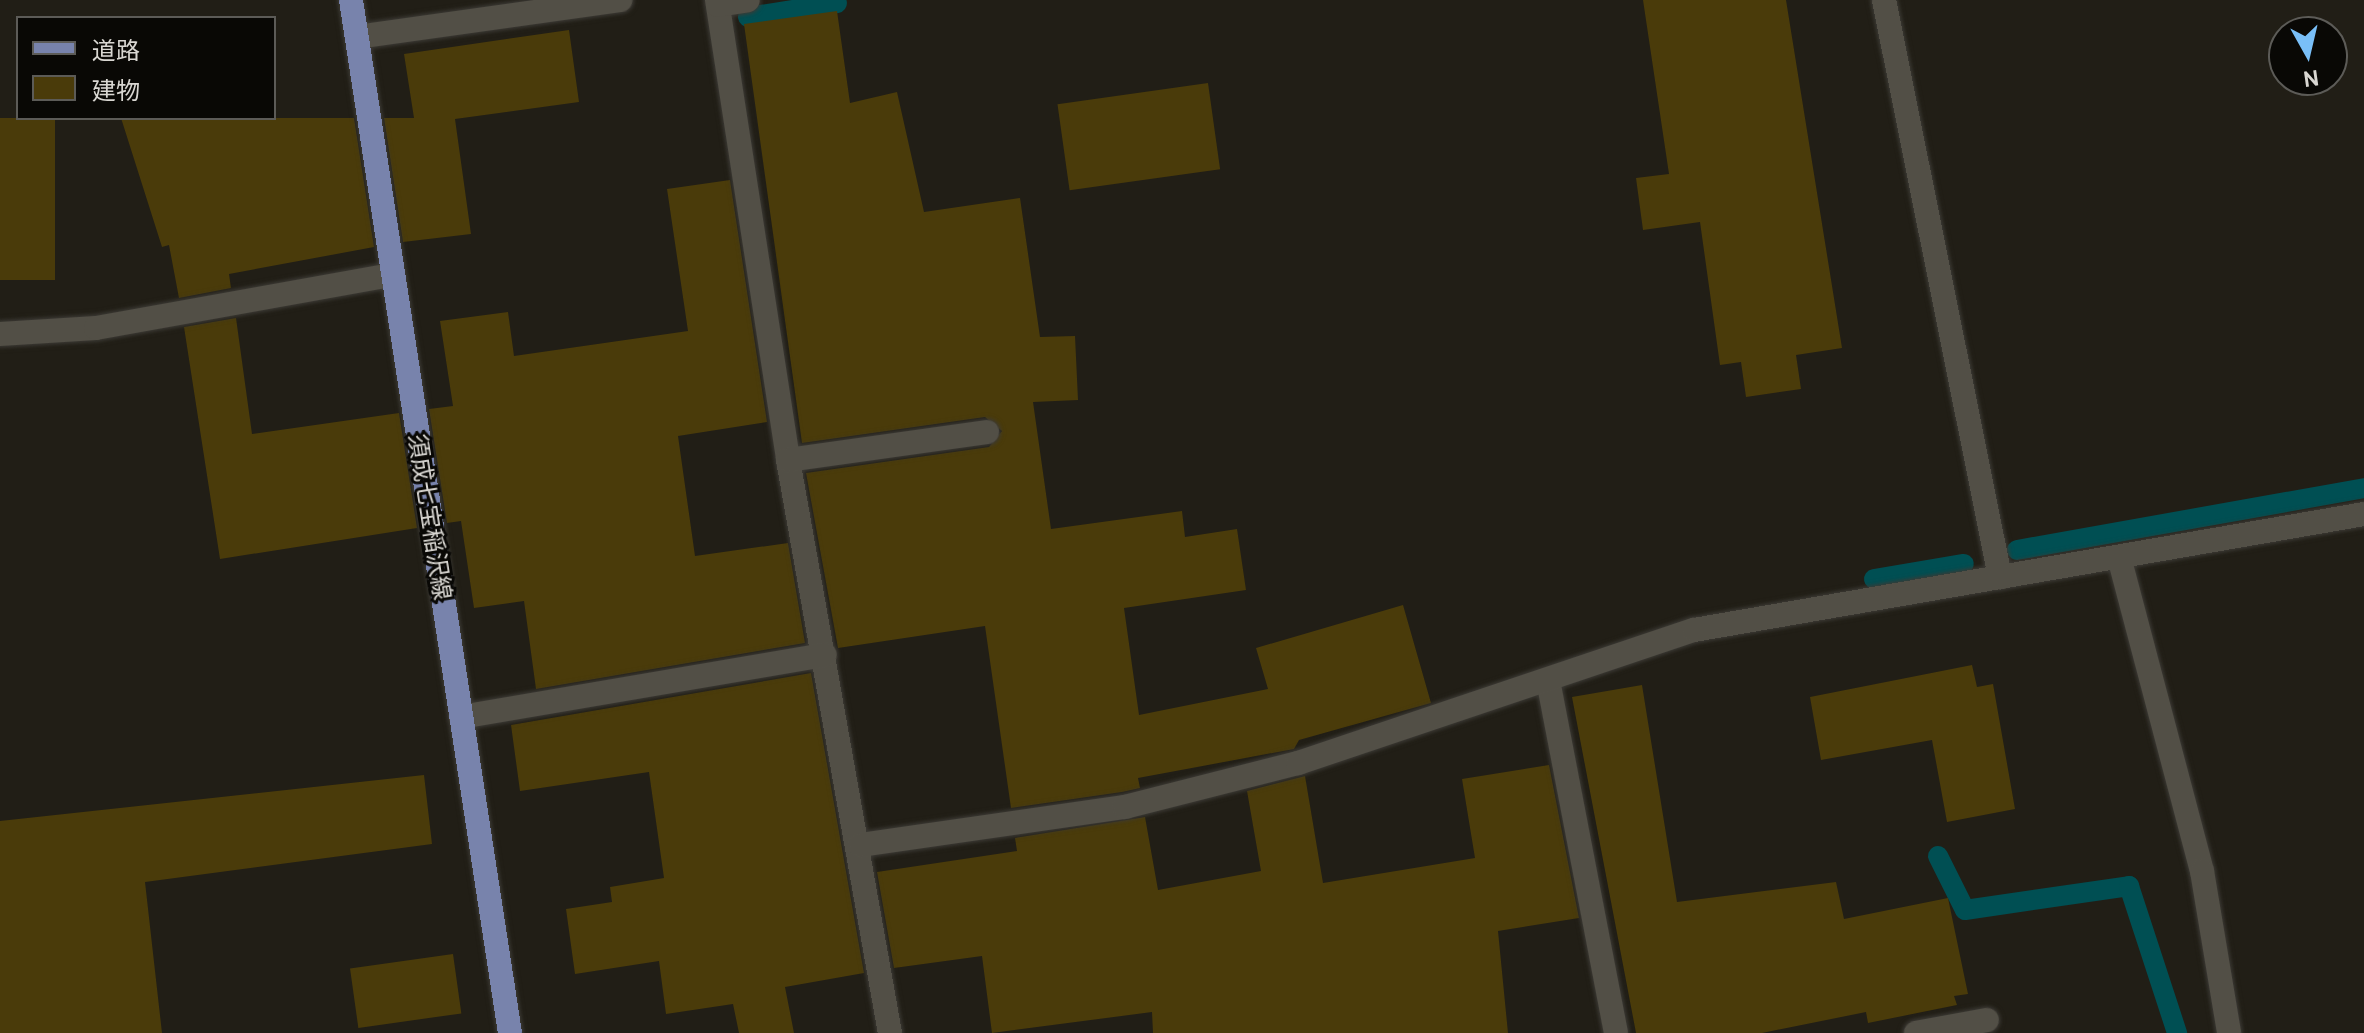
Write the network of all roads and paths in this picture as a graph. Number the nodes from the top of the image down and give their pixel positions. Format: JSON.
{"nodes":[{"id":1,"x":351,"y":0,"type":"edge"},
{"id":2,"x":620,"y":0,"type":"edge"},
{"id":3,"x":748,"y":0,"type":"edge"},
{"id":4,"x":1884,"y":0,"type":"edge"},
{"id":5,"x":717,"y":2,"type":"edge"},
{"id":6,"x":357,"y":37,"type":"junction"},
{"id":7,"x":392,"y":275,"type":"junction"},
{"id":8,"x":0,"y":334,"type":"edge"},
{"id":9,"x":987,"y":432,"type":"dead end"},
{"id":10,"x":788,"y":460,"type":"junction"},
{"id":11,"x":2364,"y":514,"type":"edge"},
{"id":12,"x":2119,"y":557,"type":"junction"},
{"id":13,"x":2000,"y":577,"type":"junction"},
{"id":14,"x":825,"y":655,"type":"junction"},
{"id":15,"x":1548,"y":680,"type":"junction"},
{"id":16,"x":461,"y":717,"type":"junction"},
{"id":17,"x":861,"y":845,"type":"junction"},
{"id":18,"x":1987,"y":1020,"type":"dead end"},
{"id":19,"x":510,"y":1033,"type":"edge"},
{"id":20,"x":890,"y":1033,"type":"edge"},
{"id":21,"x":1616,"y":1033,"type":"edge"},
{"id":22,"x":1916,"y":1033,"type":"edge"},
{"id":23,"x":2229,"y":1033,"type":"edge"}],
"edges":[{"from":1,"to":6,"type":"main road","name":"須成七宝稲沢線"},
{"from":2,"to":6,"type":"street"},
{"from":3,"to":5,"type":"street"},
{"from":4,"to":13,"type":"street"},
{"from":5,"to":10,"type":"street"},
{"from":6,"to":7,"type":"main road","name":"須成七宝稲沢線"},
{"from":7,"to":8,"type":"street"},
{"from":7,"to":16,"type":"main road","name":"須成七宝稲沢線"},
{"from":9,"to":10,"type":"street"},
{"from":10,"to":14,"type":"street"},
{"from":11,"to":12,"type":"street"},
{"from":12,"to":13,"type":"street"},
{"from":12,"to":23,"type":"street"},
{"from":13,"to":15,"type":"street"},
{"from":14,"to":16,"type":"street"},
{"from":14,"to":17,"type":"street"},
{"from":15,"to":17,"type":"street"},
{"from":15,"to":21,"type":"street"},
{"from":16,"to":19,"type":"main road","name":"須成七宝稲沢線"},
{"from":17,"to":20,"type":"street"},
{"from":18,"to":22,"type":"street"}]}
